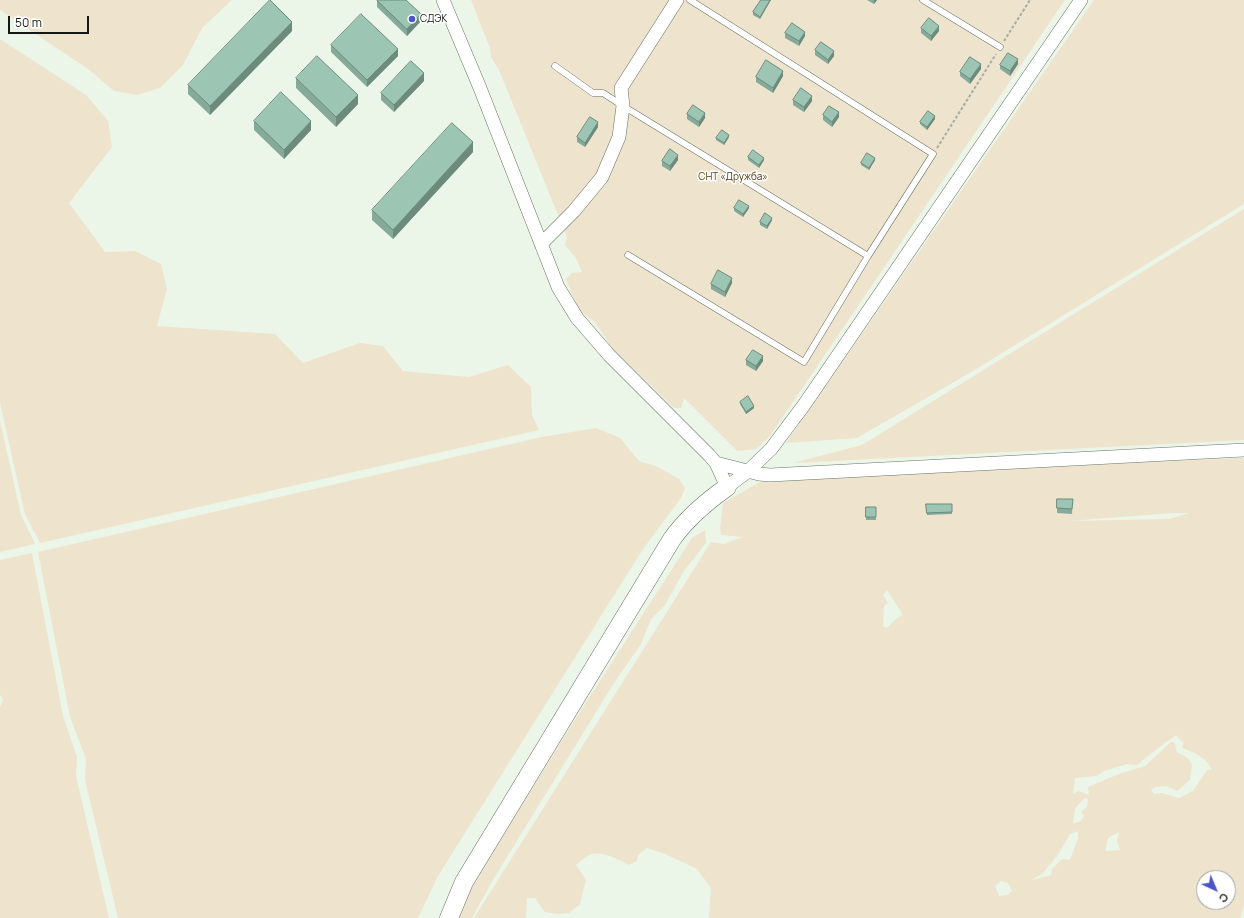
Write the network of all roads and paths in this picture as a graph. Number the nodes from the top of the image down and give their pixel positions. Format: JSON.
{"nodes":[{"id":1,"x":443,"y":0,"type":"edge"},
{"id":2,"x":677,"y":0,"type":"edge"},
{"id":3,"x":690,"y":0,"type":"edge"},
{"id":4,"x":923,"y":0,"type":"edge"},
{"id":5,"x":1030,"y":0,"type":"edge"},
{"id":6,"x":1081,"y":0,"type":"edge"},
{"id":7,"x":1000,"y":47,"type":"junction"},
{"id":8,"x":555,"y":66,"type":"dead end"},
{"id":9,"x":623,"y":106,"type":"junction"},
{"id":10,"x":933,"y":154,"type":"junction"},
{"id":11,"x":541,"y":244,"type":"junction"},
{"id":12,"x":628,"y":255,"type":"dead end"},
{"id":13,"x":868,"y":256,"type":"junction"},
{"id":14,"x":1244,"y":450,"type":"edge"},
{"id":15,"x":716,"y":463,"type":"junction"},
{"id":16,"x":747,"y":472,"type":"junction"},
{"id":17,"x":727,"y":487,"type":"junction"},
{"id":18,"x":450,"y":918,"type":"edge"}],
"edges":[{"from":1,"to":11,"type":"street"},
{"from":2,"to":9,"type":"street"},
{"from":3,"to":10,"type":"lane"},
{"from":4,"to":7,"type":"lane"},
{"from":5,"to":7,"type":"path"},
{"from":6,"to":16,"type":"street"},
{"from":7,"to":10,"type":"path"},
{"from":8,"to":9,"type":"lane"},
{"from":9,"to":11,"type":"street"},
{"from":9,"to":13,"type":"lane"},
{"from":10,"to":13,"type":"lane"},
{"from":11,"to":15,"type":"street"},
{"from":12,"to":13,"type":"lane"},
{"from":14,"to":16,"type":"street"},
{"from":15,"to":16,"type":"street"},
{"from":15,"to":17,"type":"street"},
{"from":16,"to":17,"type":"street"},
{"from":17,"to":18,"type":"street"}]}
